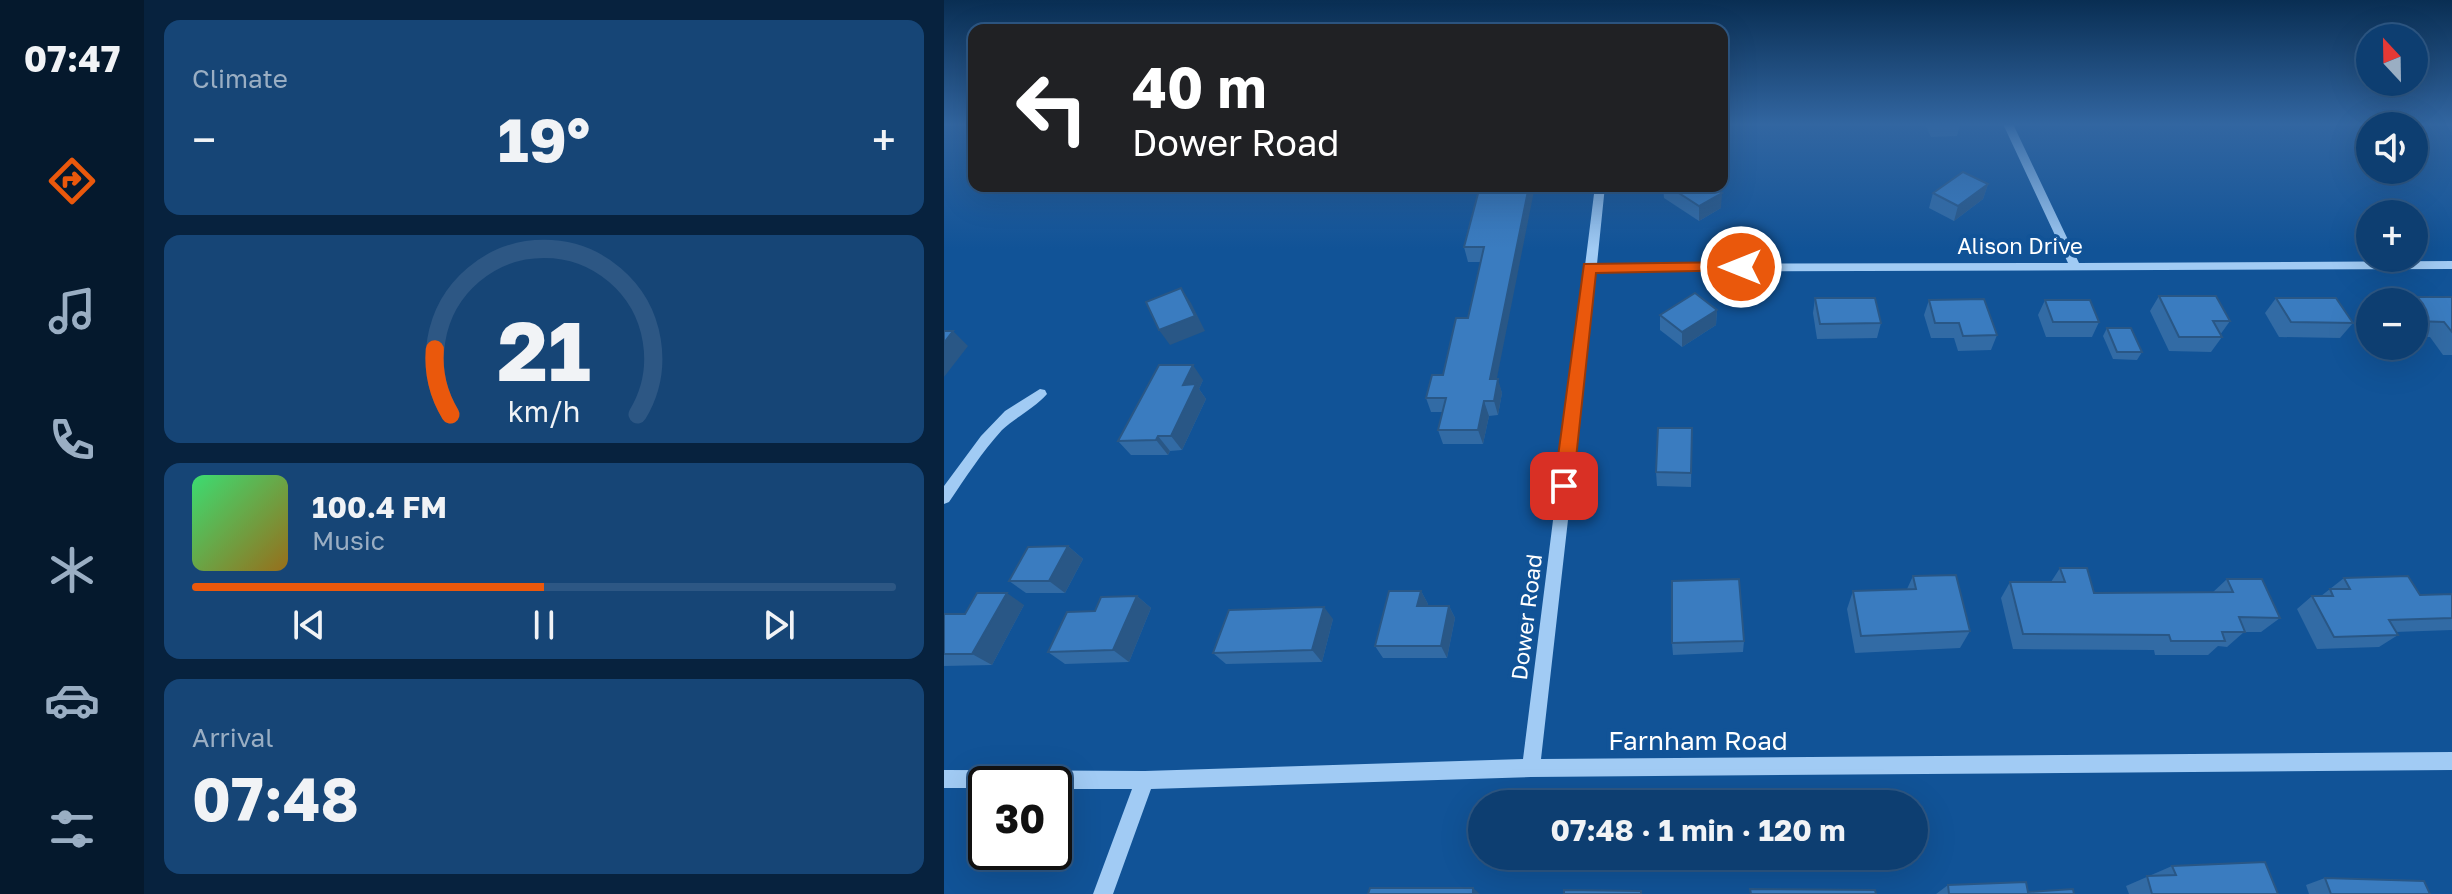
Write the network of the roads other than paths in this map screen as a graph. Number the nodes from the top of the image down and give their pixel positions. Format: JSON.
{"nodes":[{"id":1,"x":2028,"y":166,"type":"edge"},
{"id":2,"x":1599,"y":192,"type":"edge"},
{"id":3,"x":2074,"y":264,"type":"junction"},
{"id":4,"x":2452,"y":265,"type":"edge"},
{"id":5,"x":1589,"y":268,"type":"junction"},
{"id":6,"x":1040,"y":394,"type":"dead end"},
{"id":7,"x":944,"y":498,"type":"edge"},
{"id":8,"x":2452,"y":761,"type":"edge"},
{"id":9,"x":1531,"y":768,"type":"junction"},
{"id":10,"x":944,"y":779,"type":"edge"},
{"id":11,"x":1145,"y":780,"type":"junction"},
{"id":12,"x":1103,"y":894,"type":"edge"}],
"edges":[{"from":1,"to":3,"type":"street"},
{"from":2,"to":5,"type":"street","name":"Dower Road"},
{"from":3,"to":4,"type":"street","name":"Alison Drive"},
{"from":3,"to":5,"type":"street","name":"Alison Drive"},
{"from":5,"to":9,"type":"street","name":"Dower Road"},
{"from":6,"to":7,"type":"street"},
{"from":8,"to":9,"type":"street","name":"Farnham Road"},
{"from":9,"to":11,"type":"street","name":"Farnham Road"},
{"from":10,"to":11,"type":"street","name":"Farnham Road"},
{"from":11,"to":12,"type":"street"}]}
